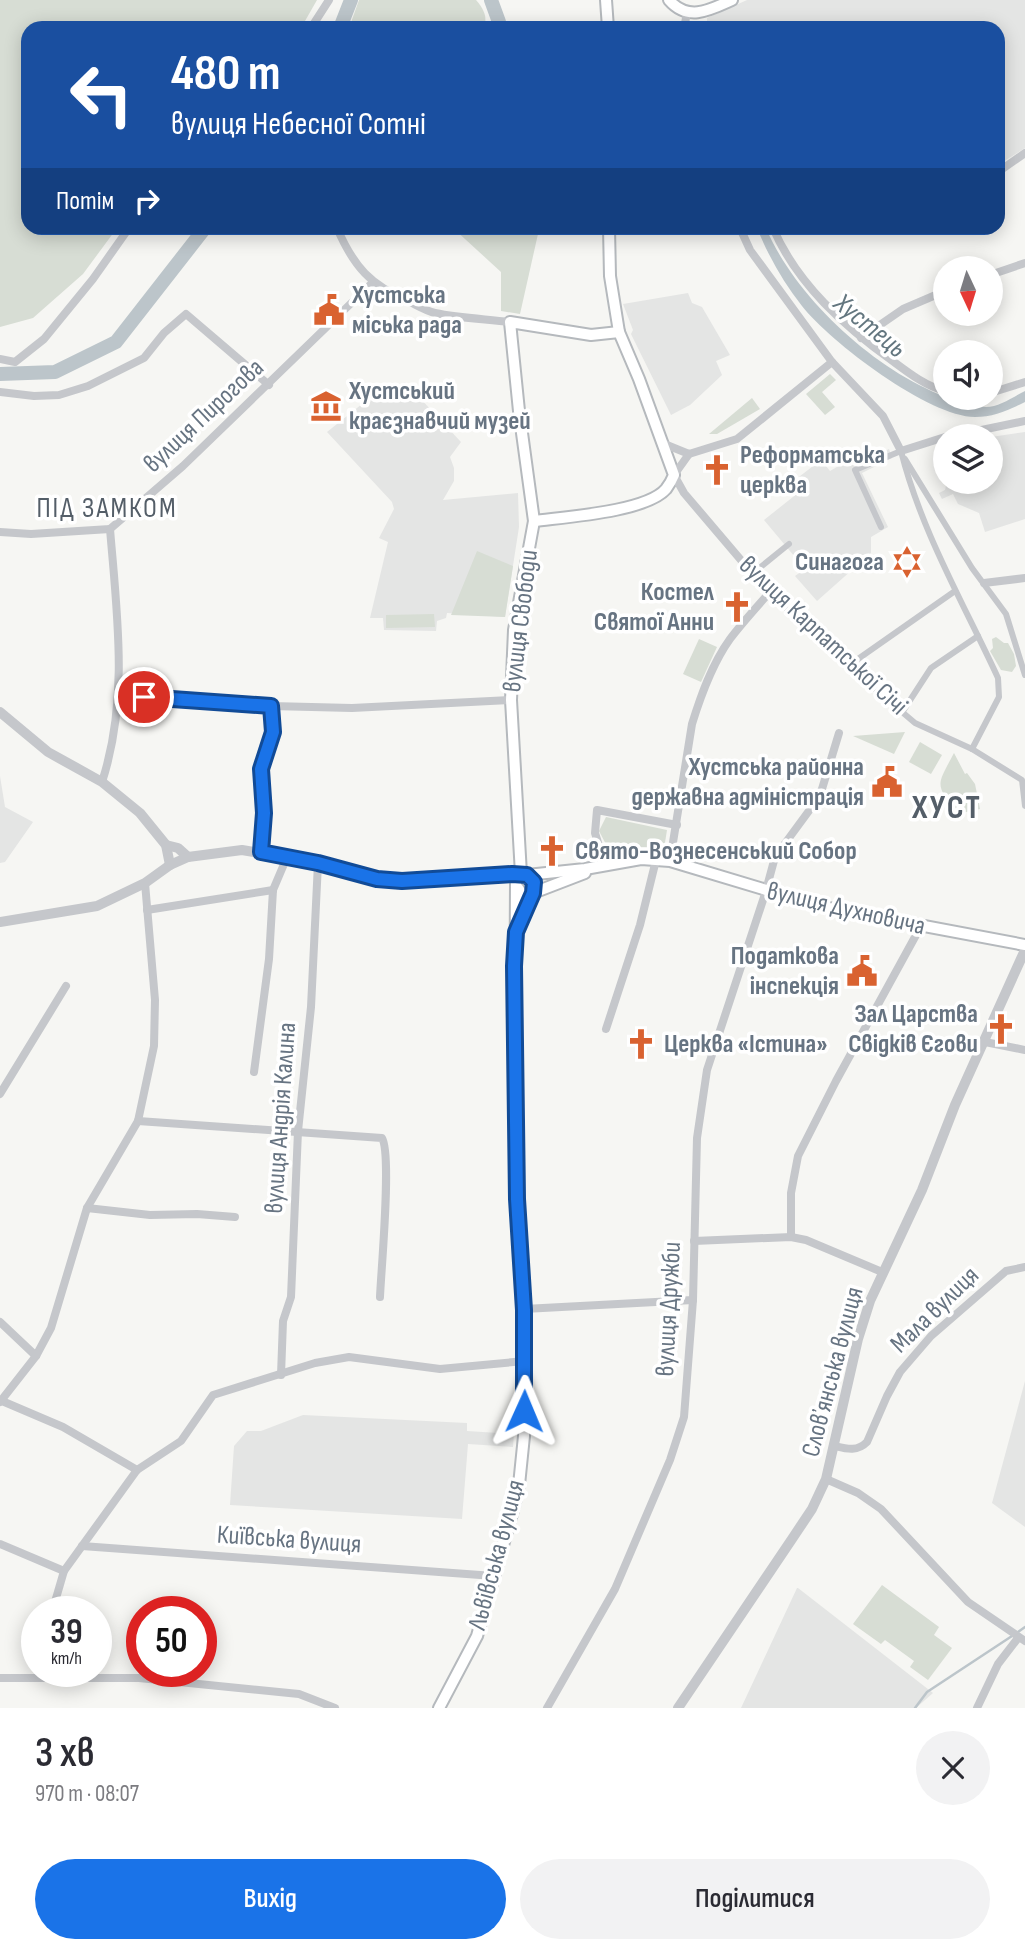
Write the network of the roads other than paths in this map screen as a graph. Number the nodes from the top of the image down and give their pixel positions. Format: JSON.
{"nodes":[{"id":1,"x":329,"y":0,"type":"edge"},
{"id":2,"x":606,"y":0,"type":"edge"},
{"id":3,"x":669,"y":0,"type":"edge"},
{"id":4,"x":732,"y":0,"type":"edge"},
{"id":5,"x":687,"y":13,"type":"junction"},
{"id":6,"x":316,"y":21,"type":"edge"},
{"id":7,"x":608,"y":21,"type":"edge"},
{"id":8,"x":685,"y":21,"type":"edge"},
{"id":9,"x":1025,"y":153,"type":"edge"},
{"id":10,"x":1005,"y":167,"type":"edge"},
{"id":11,"x":124,"y":235,"type":"edge"},
{"id":12,"x":340,"y":235,"type":"edge"},
{"id":13,"x":609,"y":235,"type":"edge"},
{"id":14,"x":743,"y":235,"type":"edge"},
{"id":15,"x":776,"y":235,"type":"edge"},
{"id":16,"x":1025,"y":263,"type":"edge"},
{"id":17,"x":1003,"y":271,"type":"edge"},
{"id":18,"x":372,"y":283,"type":"junction"},
{"id":19,"x":933,"y":296,"type":"edge"},
{"id":20,"x":510,"y":322,"type":"junction"},
{"id":21,"x":619,"y":332,"type":"junction"},
{"id":22,"x":861,"y":338,"type":"junction"},
{"id":23,"x":0,"y":359,"type":"edge"},
{"id":24,"x":832,"y":362,"type":"junction"},
{"id":25,"x":1025,"y":382,"type":"edge"},
{"id":26,"x":270,"y":384,"type":"junction"},
{"id":27,"x":933,"y":386,"type":"edge"},
{"id":28,"x":1003,"y":389,"type":"edge"},
{"id":29,"x":0,"y":391,"type":"edge"},
{"id":30,"x":1025,"y":421,"type":"edge"},
{"id":31,"x":1003,"y":426,"type":"edge"},
{"id":32,"x":933,"y":441,"type":"edge"},
{"id":33,"x":662,"y":443,"type":"junction"},
{"id":34,"x":901,"y":451,"type":"junction"},
{"id":35,"x":689,"y":454,"type":"junction"},
{"id":36,"x":674,"y":475,"type":"junction"},
{"id":37,"x":534,"y":521,"type":"junction"},
{"id":38,"x":881,"y":527,"type":"dead end"},
{"id":39,"x":110,"y":529,"type":"junction"},
{"id":40,"x":0,"y":532,"type":"edge"},
{"id":41,"x":789,"y":544,"type":"dead end"},
{"id":42,"x":757,"y":570,"type":"dead end"},
{"id":43,"x":1025,"y":579,"type":"edge"},
{"id":44,"x":984,"y":583,"type":"junction"},
{"id":45,"x":955,"y":591,"type":"junction"},
{"id":46,"x":769,"y":593,"type":"junction"},
{"id":47,"x":978,"y":636,"type":"junction"},
{"id":48,"x":848,"y":666,"type":"junction"},
{"id":49,"x":1025,"y":673,"type":"edge"},
{"id":50,"x":119,"y":695,"type":"junction"},
{"id":51,"x":511,"y":700,"type":"junction"},
{"id":52,"x":271,"y":706,"type":"junction"},
{"id":53,"x":903,"y":711,"type":"junction"},
{"id":54,"x":0,"y":712,"type":"edge"},
{"id":55,"x":839,"y":733,"type":"dead end"},
{"id":56,"x":972,"y":748,"type":"junction"},
{"id":57,"x":1023,"y":779,"type":"edge"},
{"id":58,"x":102,"y":782,"type":"junction"},
{"id":59,"x":1025,"y":806,"type":"edge"},
{"id":60,"x":677,"y":825,"type":"junction"},
{"id":61,"x":166,"y":845,"type":"junction"},
{"id":62,"x":261,"y":852,"type":"junction"},
{"id":63,"x":188,"y":857,"type":"junction"},
{"id":64,"x":287,"y":857,"type":"junction"},
{"id":65,"x":656,"y":860,"type":"junction"},
{"id":66,"x":670,"y":861,"type":"junction"},
{"id":67,"x":318,"y":863,"type":"junction"},
{"id":68,"x":170,"y":865,"type":"junction"},
{"id":69,"x":603,"y":866,"type":"junction"},
{"id":70,"x":522,"y":875,"type":"junction"},
{"id":71,"x":145,"y":883,"type":"junction"},
{"id":72,"x":517,"y":888,"type":"junction"},
{"id":73,"x":273,"y":890,"type":"junction"},
{"id":74,"x":766,"y":891,"type":"junction"},
{"id":75,"x":532,"y":894,"type":"junction"},
{"id":76,"x":146,"y":910,"type":"junction"},
{"id":77,"x":0,"y":922,"type":"edge"},
{"id":78,"x":921,"y":926,"type":"junction"},
{"id":79,"x":516,"y":932,"type":"junction"},
{"id":80,"x":1025,"y":944,"type":"edge"},
{"id":81,"x":1025,"y":950,"type":"edge"},
{"id":82,"x":66,"y":986,"type":"dead end"},
{"id":83,"x":606,"y":1029,"type":"dead end"},
{"id":84,"x":985,"y":1042,"type":"junction"},
{"id":85,"x":1025,"y":1049,"type":"edge"},
{"id":86,"x":254,"y":1072,"type":"dead end"},
{"id":87,"x":0,"y":1094,"type":"edge"},
{"id":88,"x":138,"y":1121,"type":"junction"},
{"id":89,"x":298,"y":1131,"type":"junction"},
{"id":90,"x":87,"y":1208,"type":"junction"},
{"id":91,"x":235,"y":1217,"type":"dead end"},
{"id":92,"x":791,"y":1237,"type":"junction"},
{"id":93,"x":694,"y":1241,"type":"junction"},
{"id":94,"x":1025,"y":1267,"type":"edge"},
{"id":95,"x":882,"y":1272,"type":"junction"},
{"id":96,"x":380,"y":1297,"type":"dead end"},
{"id":97,"x":693,"y":1300,"type":"junction"},
{"id":98,"x":524,"y":1310,"type":"junction"},
{"id":99,"x":0,"y":1322,"type":"edge"},
{"id":100,"x":36,"y":1356,"type":"junction"},
{"id":101,"x":525,"y":1361,"type":"junction"},
{"id":102,"x":281,"y":1375,"type":"junction"},
{"id":103,"x":1,"y":1401,"type":"edge"},
{"id":104,"x":834,"y":1446,"type":"junction"},
{"id":105,"x":136,"y":1470,"type":"junction"},
{"id":106,"x":826,"y":1479,"type":"junction"},
{"id":107,"x":0,"y":1544,"type":"edge"},
{"id":108,"x":82,"y":1546,"type":"junction"},
{"id":109,"x":64,"y":1571,"type":"junction"},
{"id":110,"x":494,"y":1576,"type":"junction"},
{"id":111,"x":57,"y":1596,"type":"edge"},
{"id":112,"x":1021,"y":1640,"type":"edge"},
{"id":113,"x":21,"y":1676,"type":"edge"},
{"id":114,"x":112,"y":1677,"type":"edge"},
{"id":115,"x":0,"y":1678,"type":"edge"},
{"id":116,"x":335,"y":1708,"type":"edge"},
{"id":117,"x":439,"y":1708,"type":"edge"},
{"id":118,"x":547,"y":1708,"type":"edge"},
{"id":119,"x":678,"y":1708,"type":"edge"},
{"id":120,"x":977,"y":1708,"type":"edge"}],
"edges":[{"from":1,"to":6,"type":"street"},
{"from":2,"to":7,"type":"main road"},
{"from":3,"to":5,"type":"main road"},
{"from":4,"to":5,"type":"main road"},
{"from":5,"to":8,"type":"street"},
{"from":9,"to":10,"type":"street"},
{"from":11,"to":23,"type":"street"},
{"from":12,"to":18,"type":"street"},
{"from":13,"to":21,"type":"main road","name":"вулиця Карпатської Січі"},
{"from":14,"to":24,"type":"street"},
{"from":15,"to":22,"type":"street"},
{"from":16,"to":17,"type":"street"},
{"from":18,"to":20,"type":"street"},
{"from":18,"to":26,"type":"street","name":"вулиця Пирогова"},
{"from":19,"to":22,"type":"street"},
{"from":20,"to":21,"type":"main road"},
{"from":20,"to":37,"type":"main road"},
{"from":21,"to":33,"type":"main road","name":"вулиця Карпатської Січі"},
{"from":22,"to":27,"type":"street"},
{"from":24,"to":34,"type":"street"},
{"from":24,"to":35,"type":"street"},
{"from":25,"to":28,"type":"street"},
{"from":26,"to":29,"type":"street"},
{"from":26,"to":39,"type":"street","name":"вулиця Пирогова"},
{"from":30,"to":31,"type":"street"},
{"from":32,"to":34,"type":"street"},
{"from":33,"to":35,"type":"street"},
{"from":33,"to":36,"type":"main road","name":"вулиця Карпатської Січі"},
{"from":34,"to":38,"type":"street"},
{"from":34,"to":44,"type":"street"},
{"from":34,"to":45,"type":"street"},
{"from":35,"to":36,"type":"street"},
{"from":36,"to":37,"type":"main road","name":"вулиця Свободи"},
{"from":36,"to":46,"type":"street","name":"вулиця Карпатської Січі"},
{"from":37,"to":51,"type":"main road","name":"вулиця Свободи"},
{"from":39,"to":40,"type":"street"},
{"from":39,"to":50,"type":"street"},
{"from":41,"to":42,"type":"street"},
{"from":43,"to":44,"type":"street"},
{"from":44,"to":49,"type":"street"},
{"from":45,"to":47,"type":"street"},
{"from":45,"to":48,"type":"street"},
{"from":46,"to":48,"type":"street","name":"вулиця Карпатської Січі"},
{"from":46,"to":60,"type":"street"},
{"from":47,"to":53,"type":"street"},
{"from":47,"to":56,"type":"street"},
{"from":48,"to":53,"type":"street","name":"вулиця Карпатської Січі"},
{"from":50,"to":52,"type":"street"},
{"from":50,"to":58,"type":"street"},
{"from":51,"to":52,"type":"street"},
{"from":51,"to":70,"type":"main road","name":"вулиця Свободи"},
{"from":52,"to":62,"type":"street"},
{"from":53,"to":56,"type":"street","name":"вулиця Карпатської Січі"},
{"from":54,"to":58,"type":"street"},
{"from":55,"to":74,"type":"street","name":"вулиця Дружби"},
{"from":56,"to":57,"type":"street","name":"вулиця Карпатської Січі"},
{"from":57,"to":59,"type":"street","name":"вулиця Карпатської Січі"},
{"from":58,"to":61,"type":"street"},
{"from":60,"to":66,"type":"street"},
{"from":60,"to":69,"type":"street"},
{"from":61,"to":63,"type":"street"},
{"from":61,"to":68,"type":"street"},
{"from":62,"to":63,"type":"street"},
{"from":62,"to":64,"type":"street"},
{"from":63,"to":68,"type":"street"},
{"from":64,"to":67,"type":"street"},
{"from":64,"to":73,"type":"street"},
{"from":65,"to":66,"type":"main road","name":"вулиця Духновича"},
{"from":65,"to":69,"type":"main road","name":"вулиця Духновича"},
{"from":65,"to":83,"type":"street"},
{"from":66,"to":74,"type":"main road","name":"вулиця Духновича"},
{"from":67,"to":70,"type":"street"},
{"from":67,"to":89,"type":"street","name":"вулиця Андрія Калина"},
{"from":68,"to":71,"type":"street"},
{"from":69,"to":70,"type":"main road"},
{"from":69,"to":75,"type":"main road"},
{"from":70,"to":72,"type":"main road","name":"Львівська вулиця"},
{"from":70,"to":75,"type":"main road"},
{"from":71,"to":76,"type":"street"},
{"from":71,"to":77,"type":"street"},
{"from":72,"to":75,"type":"main road"},
{"from":72,"to":79,"type":"main road","name":"Львівська вулиця"},
{"from":73,"to":76,"type":"street"},
{"from":73,"to":86,"type":"street"},
{"from":74,"to":78,"type":"main road","name":"вулиця Духновича"},
{"from":74,"to":93,"type":"street","name":"вулиця Дружби"},
{"from":75,"to":79,"type":"main road","name":"Львівська вулиця"},
{"from":76,"to":88,"type":"street"},
{"from":78,"to":80,"type":"main road","name":"вулиця Духновича"},
{"from":78,"to":92,"type":"street"},
{"from":79,"to":98,"type":"main road","name":"Львівська вулиця"},
{"from":81,"to":84,"type":"street","name":"Словʼянська вулиця"},
{"from":82,"to":87,"type":"street"},
{"from":84,"to":85,"type":"street"},
{"from":84,"to":95,"type":"street","name":"Словʼянська вулиця"},
{"from":88,"to":89,"type":"street"},
{"from":88,"to":90,"type":"street"},
{"from":89,"to":96,"type":"street"},
{"from":89,"to":102,"type":"street","name":"вулиця Андрія Калина"},
{"from":90,"to":91,"type":"street"},
{"from":90,"to":100,"type":"street"},
{"from":92,"to":93,"type":"street"},
{"from":92,"to":95,"type":"street"},
{"from":93,"to":97,"type":"street","name":"вулиця Дружби"},
{"from":94,"to":104,"type":"street","name":"Мала вулиця"},
{"from":95,"to":104,"type":"street","name":"Словʼянська вулиця"},
{"from":97,"to":98,"type":"street"},
{"from":97,"to":118,"type":"street","name":"вулиця Дружби"},
{"from":98,"to":101,"type":"main road","name":"Львівська вулиця"},
{"from":99,"to":100,"type":"street"},
{"from":100,"to":103,"type":"street"},
{"from":101,"to":102,"type":"street"},
{"from":101,"to":110,"type":"main road","name":"Львівська вулиця"},
{"from":102,"to":105,"type":"street"},
{"from":103,"to":105,"type":"street"},
{"from":104,"to":106,"type":"street","name":"Словʼянська вулиця"},
{"from":105,"to":108,"type":"street"},
{"from":106,"to":112,"type":"street"},
{"from":106,"to":119,"type":"street","name":"Словʼянська вулиця"},
{"from":107,"to":109,"type":"street"},
{"from":108,"to":109,"type":"street"},
{"from":108,"to":110,"type":"street","name":"Київська вулиця"},
{"from":109,"to":111,"type":"street"},
{"from":110,"to":117,"type":"main road","name":"Львівська вулиця"},
{"from":112,"to":120,"type":"street"},
{"from":113,"to":115,"type":"street"},
{"from":114,"to":116,"type":"street"}]}
